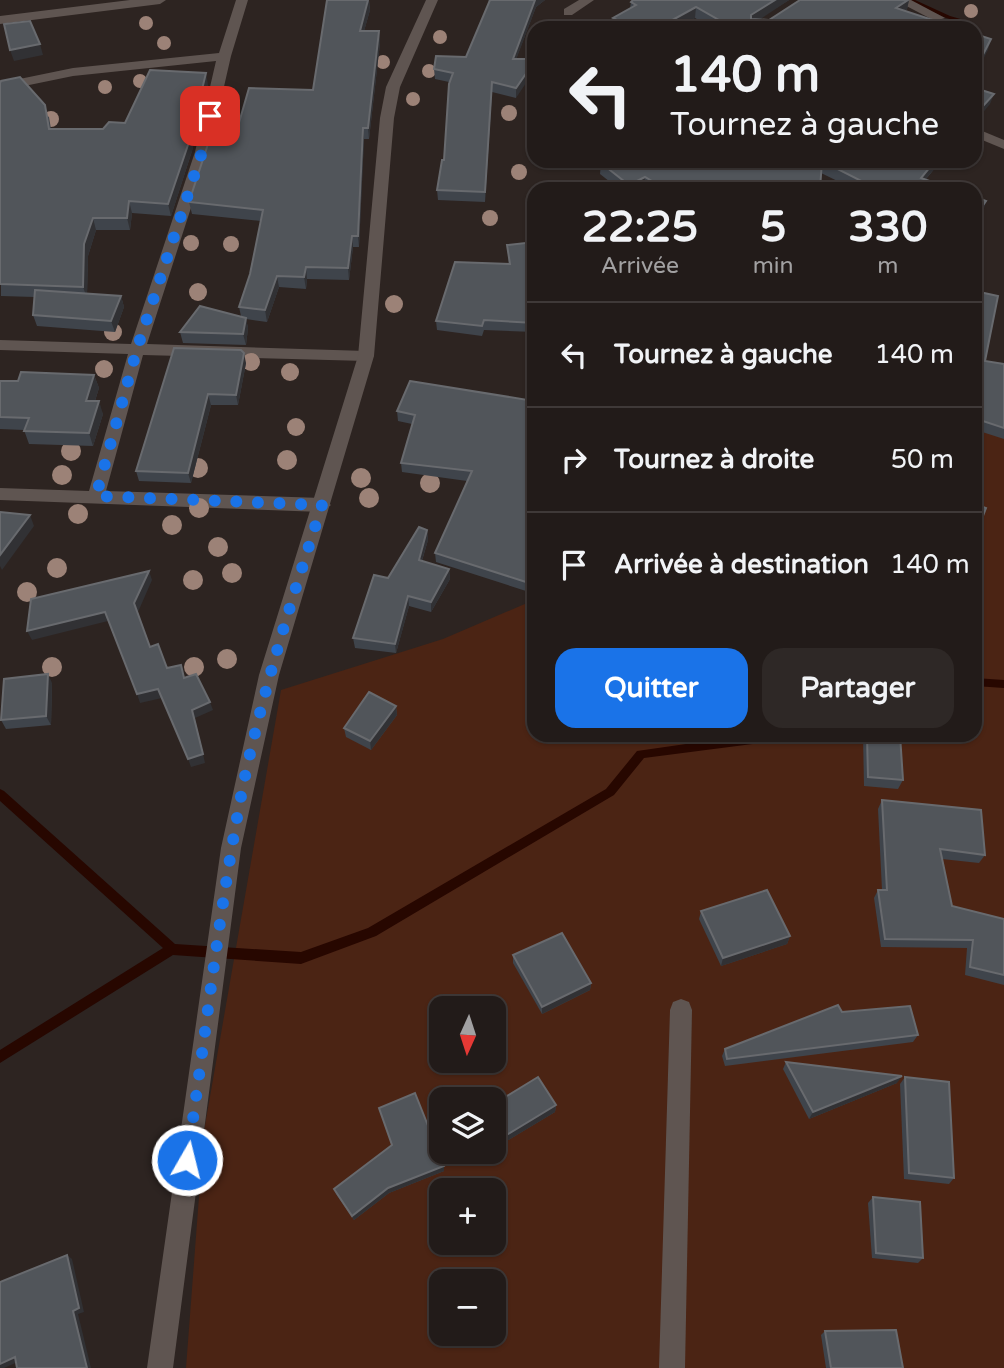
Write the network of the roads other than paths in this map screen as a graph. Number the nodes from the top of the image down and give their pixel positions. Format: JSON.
{"nodes":[{"id":1,"x":160,"y":0,"type":"edge"},
{"id":2,"x":242,"y":0,"type":"edge"},
{"id":3,"x":432,"y":0,"type":"edge"},
{"id":4,"x":588,"y":0,"type":"edge"},
{"id":5,"x":901,"y":0,"type":"edge"},
{"id":6,"x":568,"y":12,"type":"dead end"},
{"id":7,"x":939,"y":18,"type":"dead end"},
{"id":8,"x":0,"y":20,"type":"edge"},
{"id":9,"x":224,"y":56,"type":"junction"},
{"id":10,"x":0,"y":87,"type":"edge"},
{"id":11,"x":982,"y":135,"type":"edge"},
{"id":12,"x":1004,"y":145,"type":"edge"},
{"id":13,"x":0,"y":345,"type":"edge"},
{"id":14,"x":137,"y":349,"type":"junction"},
{"id":15,"x":366,"y":356,"type":"junction"},
{"id":16,"x":0,"y":494,"type":"edge"},
{"id":17,"x":96,"y":496,"type":"junction"},
{"id":18,"x":322,"y":505,"type":"junction"},
{"id":19,"x":681,"y":1010,"type":"dead end"},
{"id":20,"x":160,"y":1368,"type":"edge"},
{"id":21,"x":672,"y":1368,"type":"edge"}],
"edges":[{"from":1,"to":8,"type":"street"},
{"from":2,"to":9,"type":"street"},
{"from":3,"to":15,"type":"street"},
{"from":4,"to":6,"type":"street"},
{"from":5,"to":7,"type":"street"},
{"from":9,"to":10,"type":"street"},
{"from":9,"to":14,"type":"street"},
{"from":11,"to":12,"type":"street"},
{"from":13,"to":14,"type":"street"},
{"from":14,"to":15,"type":"street"},
{"from":14,"to":17,"type":"street"},
{"from":15,"to":18,"type":"street"},
{"from":16,"to":17,"type":"street"},
{"from":17,"to":18,"type":"street"},
{"from":18,"to":20,"type":"street"},
{"from":19,"to":21,"type":"street"}]}
